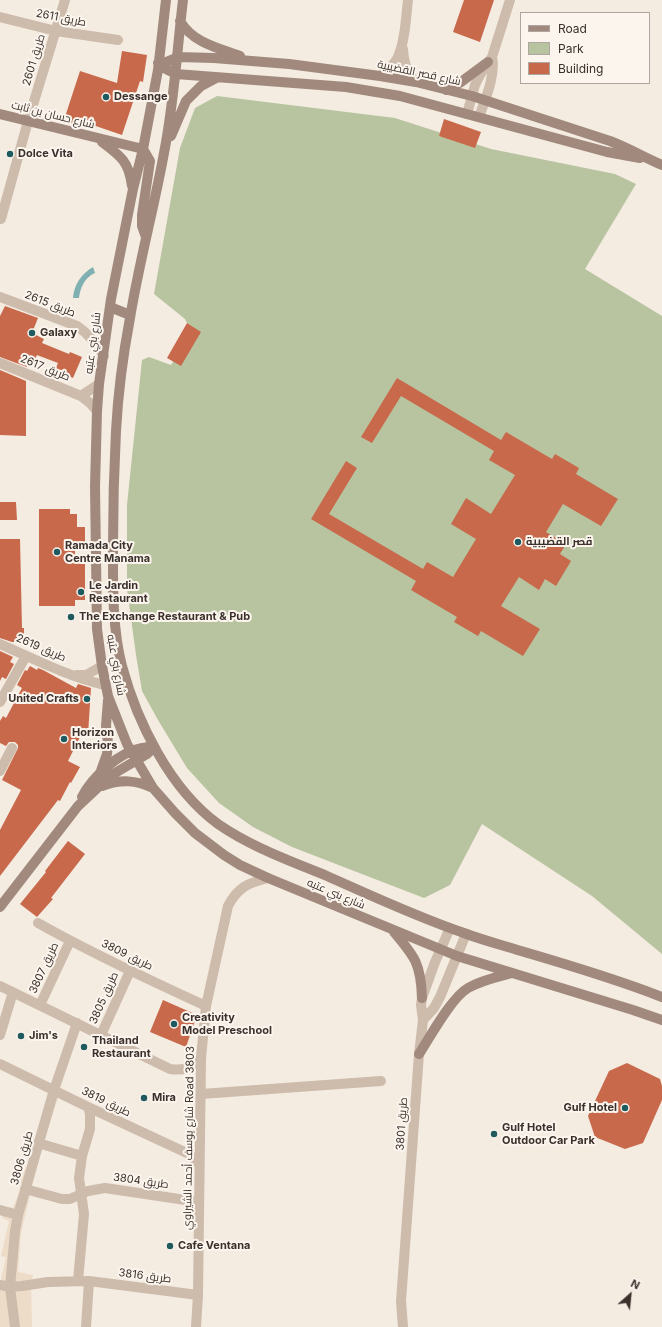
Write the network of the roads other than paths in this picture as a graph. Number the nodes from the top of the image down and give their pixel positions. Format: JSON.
{"nodes":[{"id":1,"x":65,"y":0,"type":"edge"},
{"id":2,"x":166,"y":0,"type":"edge"},
{"id":3,"x":183,"y":0,"type":"edge"},
{"id":4,"x":408,"y":0,"type":"edge"},
{"id":5,"x":510,"y":0,"type":"edge"},
{"id":6,"x":0,"y":17,"type":"edge"},
{"id":7,"x":180,"y":21,"type":"junction"},
{"id":8,"x":56,"y":31,"type":"junction"},
{"id":9,"x":118,"y":40,"type":"dead end"},
{"id":10,"x":402,"y":41,"type":"junction"},
{"id":11,"x":178,"y":57,"type":"junction"},
{"id":12,"x":250,"y":60,"type":"junction"},
{"id":13,"x":490,"y":60,"type":"junction"},
{"id":14,"x":159,"y":66,"type":"junction"},
{"id":15,"x":176,"y":74,"type":"junction"},
{"id":16,"x":380,"y":76,"type":"junction"},
{"id":17,"x":216,"y":78,"type":"junction"},
{"id":18,"x":416,"y":82,"type":"junction"},
{"id":19,"x":446,"y":90,"type":"junction"},
{"id":20,"x":472,"y":96,"type":"junction"},
{"id":21,"x":485,"y":100,"type":"junction"},
{"id":22,"x":0,"y":114,"type":"edge"},
{"id":23,"x":467,"y":114,"type":"junction"},
{"id":24,"x":479,"y":117,"type":"junction"},
{"id":25,"x":28,"y":120,"type":"junction"},
{"id":26,"x":99,"y":140,"type":"junction"},
{"id":27,"x":143,"y":149,"type":"junction"},
{"id":28,"x":165,"y":149,"type":"junction"},
{"id":29,"x":646,"y":158,"type":"junction"},
{"id":30,"x":662,"y":165,"type":"edge"},
{"id":31,"x":133,"y":190,"type":"junction"},
{"id":32,"x":1,"y":219,"type":"dead end"},
{"id":33,"x":146,"y":238,"type":"junction"},
{"id":34,"x":0,"y":297,"type":"edge"},
{"id":35,"x":110,"y":307,"type":"junction"},
{"id":36,"x":130,"y":315,"type":"junction"},
{"id":37,"x":104,"y":356,"type":"junction"},
{"id":38,"x":0,"y":363,"type":"edge"},
{"id":39,"x":99,"y":384,"type":"junction"},
{"id":40,"x":77,"y":394,"type":"junction"},
{"id":41,"x":97,"y":411,"type":"junction"},
{"id":42,"x":0,"y":644,"type":"edge"},
{"id":43,"x":26,"y":656,"type":"junction"},
{"id":44,"x":102,"y":666,"type":"junction"},
{"id":45,"x":73,"y":675,"type":"junction"},
{"id":46,"x":105,"y":685,"type":"junction"},
{"id":47,"x":108,"y":696,"type":"junction"},
{"id":48,"x":0,"y":702,"type":"edge"},
{"id":49,"x":154,"y":747,"type":"junction"},
{"id":50,"x":12,"y":748,"type":"dead end"},
{"id":51,"x":131,"y":751,"type":"junction"},
{"id":52,"x":137,"y":760,"type":"junction"},
{"id":53,"x":0,"y":771,"type":"edge"},
{"id":54,"x":101,"y":771,"type":"junction"},
{"id":55,"x":97,"y":788,"type":"junction"},
{"id":56,"x":154,"y":788,"type":"junction"},
{"id":57,"x":78,"y":806,"type":"junction"},
{"id":58,"x":268,"y":878,"type":"junction"},
{"id":59,"x":0,"y":907,"type":"edge"},
{"id":60,"x":38,"y":923,"type":"dead end"},
{"id":61,"x":450,"y":928,"type":"junction"},
{"id":62,"x":393,"y":930,"type":"junction"},
{"id":63,"x":466,"y":934,"type":"junction"},
{"id":64,"x":70,"y":941,"type":"junction"},
{"id":65,"x":440,"y":949,"type":"junction"},
{"id":66,"x":457,"y":956,"type":"junction"},
{"id":67,"x":130,"y":971,"type":"junction"},
{"id":68,"x":512,"y":973,"type":"junction"},
{"id":69,"x":0,"y":986,"type":"edge"},
{"id":70,"x":13,"y":992,"type":"junction"},
{"id":71,"x":662,"y":997,"type":"edge"},
{"id":72,"x":422,"y":998,"type":"junction"},
{"id":73,"x":40,"y":1005,"type":"junction"},
{"id":74,"x":206,"y":1006,"type":"junction"},
{"id":75,"x":423,"y":1020,"type":"junction"},
{"id":76,"x":662,"y":1020,"type":"edge"},
{"id":77,"x":77,"y":1023,"type":"junction"},
{"id":78,"x":0,"y":1035,"type":"edge"},
{"id":79,"x":101,"y":1035,"type":"junction"},
{"id":80,"x":419,"y":1054,"type":"junction"},
{"id":81,"x":201,"y":1058,"type":"junction"},
{"id":82,"x":0,"y":1064,"type":"edge"},
{"id":83,"x":381,"y":1081,"type":"dead end"},
{"id":84,"x":54,"y":1090,"type":"junction"},
{"id":85,"x":201,"y":1094,"type":"junction"},
{"id":86,"x":88,"y":1107,"type":"junction"},
{"id":87,"x":38,"y":1143,"type":"junction"},
{"id":88,"x":82,"y":1156,"type":"junction"},
{"id":89,"x":199,"y":1164,"type":"junction"},
{"id":90,"x":25,"y":1189,"type":"junction"},
{"id":91,"x":81,"y":1194,"type":"junction"},
{"id":92,"x":199,"y":1202,"type":"junction"},
{"id":93,"x":0,"y":1210,"type":"edge"},
{"id":94,"x":18,"y":1215,"type":"junction"},
{"id":95,"x":78,"y":1281,"type":"junction"},
{"id":96,"x":89,"y":1281,"type":"junction"},
{"id":97,"x":5,"y":1286,"type":"edge"},
{"id":98,"x":198,"y":1295,"type":"junction"},
{"id":99,"x":15,"y":1327,"type":"edge"},
{"id":100,"x":86,"y":1327,"type":"edge"},
{"id":101,"x":196,"y":1327,"type":"edge"},
{"id":102,"x":403,"y":1327,"type":"edge"}],
"edges":[{"from":1,"to":8,"type":"street","name":"طريق 2601"},
{"from":2,"to":14,"type":"main road","name":"شارع بني عتبه"},
{"from":3,"to":7,"type":"main road","name":"شارع بني عتبه"},
{"from":4,"to":10,"type":"street"},
{"from":5,"to":13,"type":"street"},
{"from":6,"to":8,"type":"street","name":"طريق 2611"},
{"from":7,"to":11,"type":"main road","name":"شارع بني عتبه"},
{"from":7,"to":12,"type":"main road"},
{"from":8,"to":9,"type":"street","name":"طريق 2611"},
{"from":8,"to":25,"type":"street","name":"طريق 2601"},
{"from":10,"to":16,"type":"street"},
{"from":10,"to":18,"type":"street"},
{"from":11,"to":12,"type":"main road","name":"شارع قصر القضيبية"},
{"from":11,"to":14,"type":"main road"},
{"from":11,"to":15,"type":"main road","name":"شارع بني عتبه"},
{"from":12,"to":16,"type":"main road","name":"شارع قصر القضيبية"},
{"from":13,"to":19,"type":"main road"},
{"from":13,"to":20,"type":"street"},
{"from":13,"to":21,"type":"street"},
{"from":14,"to":15,"type":"main road"},
{"from":14,"to":27,"type":"main road","name":"شارع بني عتبه"},
{"from":15,"to":17,"type":"main road","name":"شارع قصر القضيبية"},
{"from":15,"to":28,"type":"main road","name":"شارع بني عتبه"},
{"from":16,"to":18,"type":"main road","name":"شارع قصر القضيبية"},
{"from":17,"to":23,"type":"main road","name":"شارع قصر القضيبية"},
{"from":17,"to":28,"type":"main road"},
{"from":18,"to":19,"type":"main road","name":"شارع قصر القضيبية"},
{"from":19,"to":20,"type":"main road","name":"شارع قصر القضيبية"},
{"from":20,"to":21,"type":"main road","name":"شارع قصر القضيبية"},
{"from":20,"to":23,"type":"street"},
{"from":21,"to":24,"type":"street"},
{"from":21,"to":29,"type":"main road","name":"شارع قصر القضيبية"},
{"from":22,"to":25,"type":"main road","name":"شارع حسان بن ثابت"},
{"from":23,"to":24,"type":"main road","name":"شارع قصر القضيبية"},
{"from":24,"to":29,"type":"main road","name":"شارع قصر القضيبية"},
{"from":25,"to":26,"type":"main road","name":"شارع حسان بن ثابت"},
{"from":25,"to":32,"type":"street","name":"طريق 2601"},
{"from":26,"to":27,"type":"main road","name":"شارع حسان بن ثابت"},
{"from":26,"to":31,"type":"main road","name":"شارع حسان بن ثابت"},
{"from":27,"to":31,"type":"main road","name":"شارع بني عتبه"},
{"from":27,"to":33,"type":"main road"},
{"from":28,"to":33,"type":"main road","name":"شارع بني عتبه"},
{"from":29,"to":30,"type":"main road","name":"شارع قصر القضيبية"},
{"from":31,"to":35,"type":"main road","name":"شارع بني عتبه"},
{"from":33,"to":36,"type":"main road","name":"شارع بني عتبه"},
{"from":34,"to":37,"type":"street","name":"طريق 2615"},
{"from":35,"to":36,"type":"main road"},
{"from":35,"to":37,"type":"main road","name":"شارع بني عتبه"},
{"from":36,"to":49,"type":"main road","name":"شارع بني عتبه"},
{"from":37,"to":39,"type":"main road","name":"شارع بني عتبه"},
{"from":38,"to":40,"type":"street","name":"طريق 2617"},
{"from":39,"to":40,"type":"street"},
{"from":39,"to":41,"type":"main road","name":"شارع بني عتبه"},
{"from":40,"to":41,"type":"street","name":"طريق 2617"},
{"from":41,"to":44,"type":"main road","name":"شارع بني عتبه"},
{"from":42,"to":43,"type":"street","name":"طريق 2619"},
{"from":43,"to":45,"type":"street","name":"طريق 2619"},
{"from":43,"to":48,"type":"street"},
{"from":44,"to":45,"type":"street","name":"طريق 2619"},
{"from":44,"to":46,"type":"main road","name":"شارع بني عتبه"},
{"from":45,"to":46,"type":"street","name":"طريق 2619"},
{"from":46,"to":47,"type":"main road","name":"شارع بني عتبه"},
{"from":47,"to":51,"type":"main road","name":"شارع بني عتبه"},
{"from":47,"to":54,"type":"main road"},
{"from":49,"to":51,"type":"main road"},
{"from":49,"to":52,"type":"main road"},
{"from":49,"to":61,"type":"main road","name":"شارع بني عتبه"},
{"from":50,"to":53,"type":"street"},
{"from":51,"to":52,"type":"main road","name":"شارع بني عتبه"},
{"from":51,"to":54,"type":"main road"},
{"from":52,"to":55,"type":"main road"},
{"from":52,"to":56,"type":"main road","name":"شارع بني عتبه"},
{"from":54,"to":57,"type":"main road"},
{"from":55,"to":56,"type":"main road"},
{"from":55,"to":57,"type":"main road"},
{"from":56,"to":58,"type":"main road","name":"شارع بني عتبه"},
{"from":57,"to":59,"type":"main road"},
{"from":58,"to":62,"type":"main road","name":"شارع بني عتبه"},
{"from":58,"to":74,"type":"street","name":"شارع يوسف أحمد الشيراوي Road 3803"},
{"from":60,"to":64,"type":"street","name":"طريق 3809"},
{"from":61,"to":63,"type":"main road","name":"شارع بني عتبه"},
{"from":61,"to":65,"type":"street"},
{"from":62,"to":65,"type":"main road","name":"شارع بني عتبه"},
{"from":62,"to":72,"type":"main road"},
{"from":63,"to":66,"type":"street"},
{"from":63,"to":71,"type":"main road","name":"شارع بني عتبه"},
{"from":64,"to":67,"type":"street","name":"طريق 3809"},
{"from":64,"to":73,"type":"street","name":"طريق 3807"},
{"from":65,"to":66,"type":"main road","name":"شارع بني عتبه"},
{"from":65,"to":72,"type":"street"},
{"from":66,"to":68,"type":"main road","name":"شارع بني عتبه"},
{"from":66,"to":75,"type":"street"},
{"from":67,"to":74,"type":"street","name":"طريق 3809"},
{"from":67,"to":79,"type":"street","name":"طريق 3805"},
{"from":68,"to":76,"type":"main road","name":"شارع بني عتبه"},
{"from":68,"to":80,"type":"main road"},
{"from":69,"to":70,"type":"street"},
{"from":70,"to":73,"type":"street"},
{"from":70,"to":78,"type":"street"},
{"from":72,"to":75,"type":"street","name":"طريق 3801"},
{"from":73,"to":77,"type":"street"},
{"from":74,"to":81,"type":"street","name":"شارع يوسف أحمد الشيراوي Road 3803"},
{"from":75,"to":80,"type":"street","name":"طريق 3801"},
{"from":77,"to":79,"type":"street"},
{"from":77,"to":84,"type":"street","name":"طريق 3806"},
{"from":79,"to":81,"type":"street"},
{"from":80,"to":102,"type":"street","name":"طريق 3801"},
{"from":81,"to":85,"type":"street","name":"شارع يوسف أحمد الشيراوي Road 3803"},
{"from":82,"to":84,"type":"street","name":"طريق 3819"},
{"from":83,"to":85,"type":"street"},
{"from":84,"to":86,"type":"street","name":"طريق 3819"},
{"from":84,"to":87,"type":"street","name":"طريق 3806"},
{"from":85,"to":89,"type":"street","name":"شارع يوسف أحمد الشيراوي Road 3803"},
{"from":86,"to":88,"type":"street"},
{"from":86,"to":89,"type":"street","name":"طريق 3819"},
{"from":87,"to":88,"type":"street"},
{"from":87,"to":90,"type":"street","name":"طريق 3806"},
{"from":88,"to":91,"type":"street"},
{"from":89,"to":92,"type":"street","name":"شارع يوسف أحمد الشيراوي Road 3803"},
{"from":90,"to":91,"type":"street","name":"طريق 3804"},
{"from":90,"to":94,"type":"street","name":"طريق 3806"},
{"from":91,"to":92,"type":"street","name":"طريق 3804"},
{"from":91,"to":95,"type":"street"},
{"from":92,"to":98,"type":"street","name":"شارع يوسف أحمد الشيراوي Road 3803"},
{"from":93,"to":94,"type":"street"},
{"from":94,"to":97,"type":"street","name":"طريق 3806"},
{"from":95,"to":96,"type":"street","name":"طريق 3816"},
{"from":95,"to":97,"type":"street","name":"طريق 3816"},
{"from":96,"to":98,"type":"street","name":"طريق 3816"},
{"from":96,"to":100,"type":"street"},
{"from":97,"to":99,"type":"street","name":"طريق 3806"},
{"from":98,"to":101,"type":"street","name":"شارع يوسف أحمد الشيراوي Road 3803"}]}
